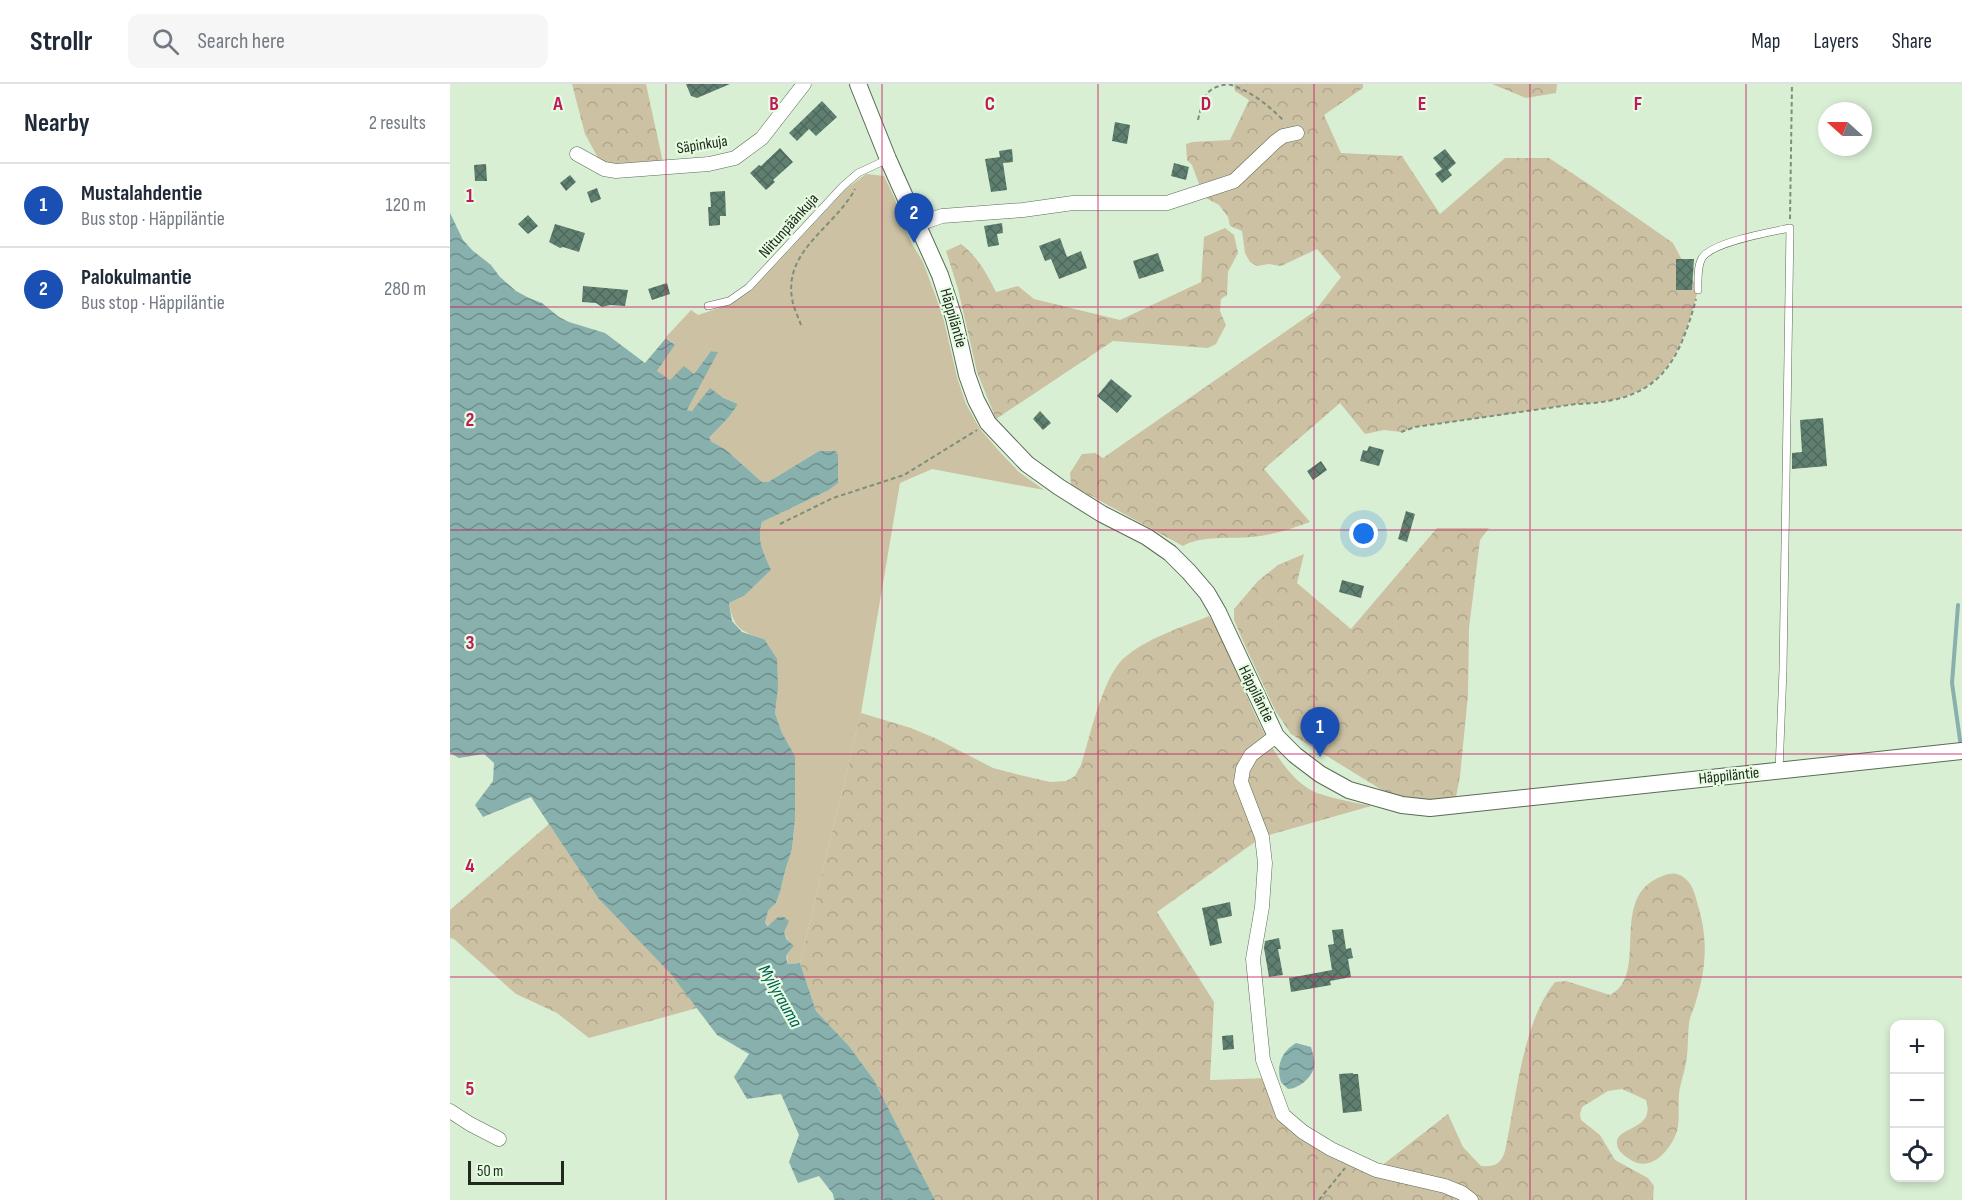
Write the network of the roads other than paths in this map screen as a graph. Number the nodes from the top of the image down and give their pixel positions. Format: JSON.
{"nodes":[{"id":1,"x":804,"y":84,"type":"edge"},
{"id":2,"x":858,"y":84,"type":"edge"},
{"id":3,"x":1297,"y":133,"type":"road end"},
{"id":4,"x":577,"y":154,"type":"dead end"},
{"id":5,"x":888,"y":159,"type":"junction"},
{"id":6,"x":918,"y":224,"type":"junction"},
{"id":7,"x":1698,"y":290,"type":"road end"},
{"id":8,"x":708,"y":306,"type":"dead end"},
{"id":9,"x":1276,"y":736,"type":"junction"},
{"id":10,"x":1962,"y":751,"type":"edge"},
{"id":11,"x":1779,"y":771,"type":"junction"},
{"id":12,"x":450,"y":1111,"type":"edge"},
{"id":13,"x":499,"y":1139,"type":"dead end"},
{"id":14,"x":1471,"y":1200,"type":"edge"}],
"edges":[{"from":1,"to":4,"type":"street","name":"Säpinkuja"},
{"from":2,"to":5,"type":"street","name":"Häppiläntie"},
{"from":3,"to":6,"type":"street"},
{"from":5,"to":6,"type":"street","name":"Häppiläntie"},
{"from":5,"to":8,"type":"lane","name":"Niitunpäänkuja"},
{"from":6,"to":9,"type":"street","name":"Häppiläntie"},
{"from":7,"to":11,"type":"lane"},
{"from":9,"to":11,"type":"street","name":"Häppiläntie"},
{"from":9,"to":14,"type":"street"},
{"from":10,"to":11,"type":"street","name":"Häppiläntie"},
{"from":12,"to":13,"type":"street"}]}
